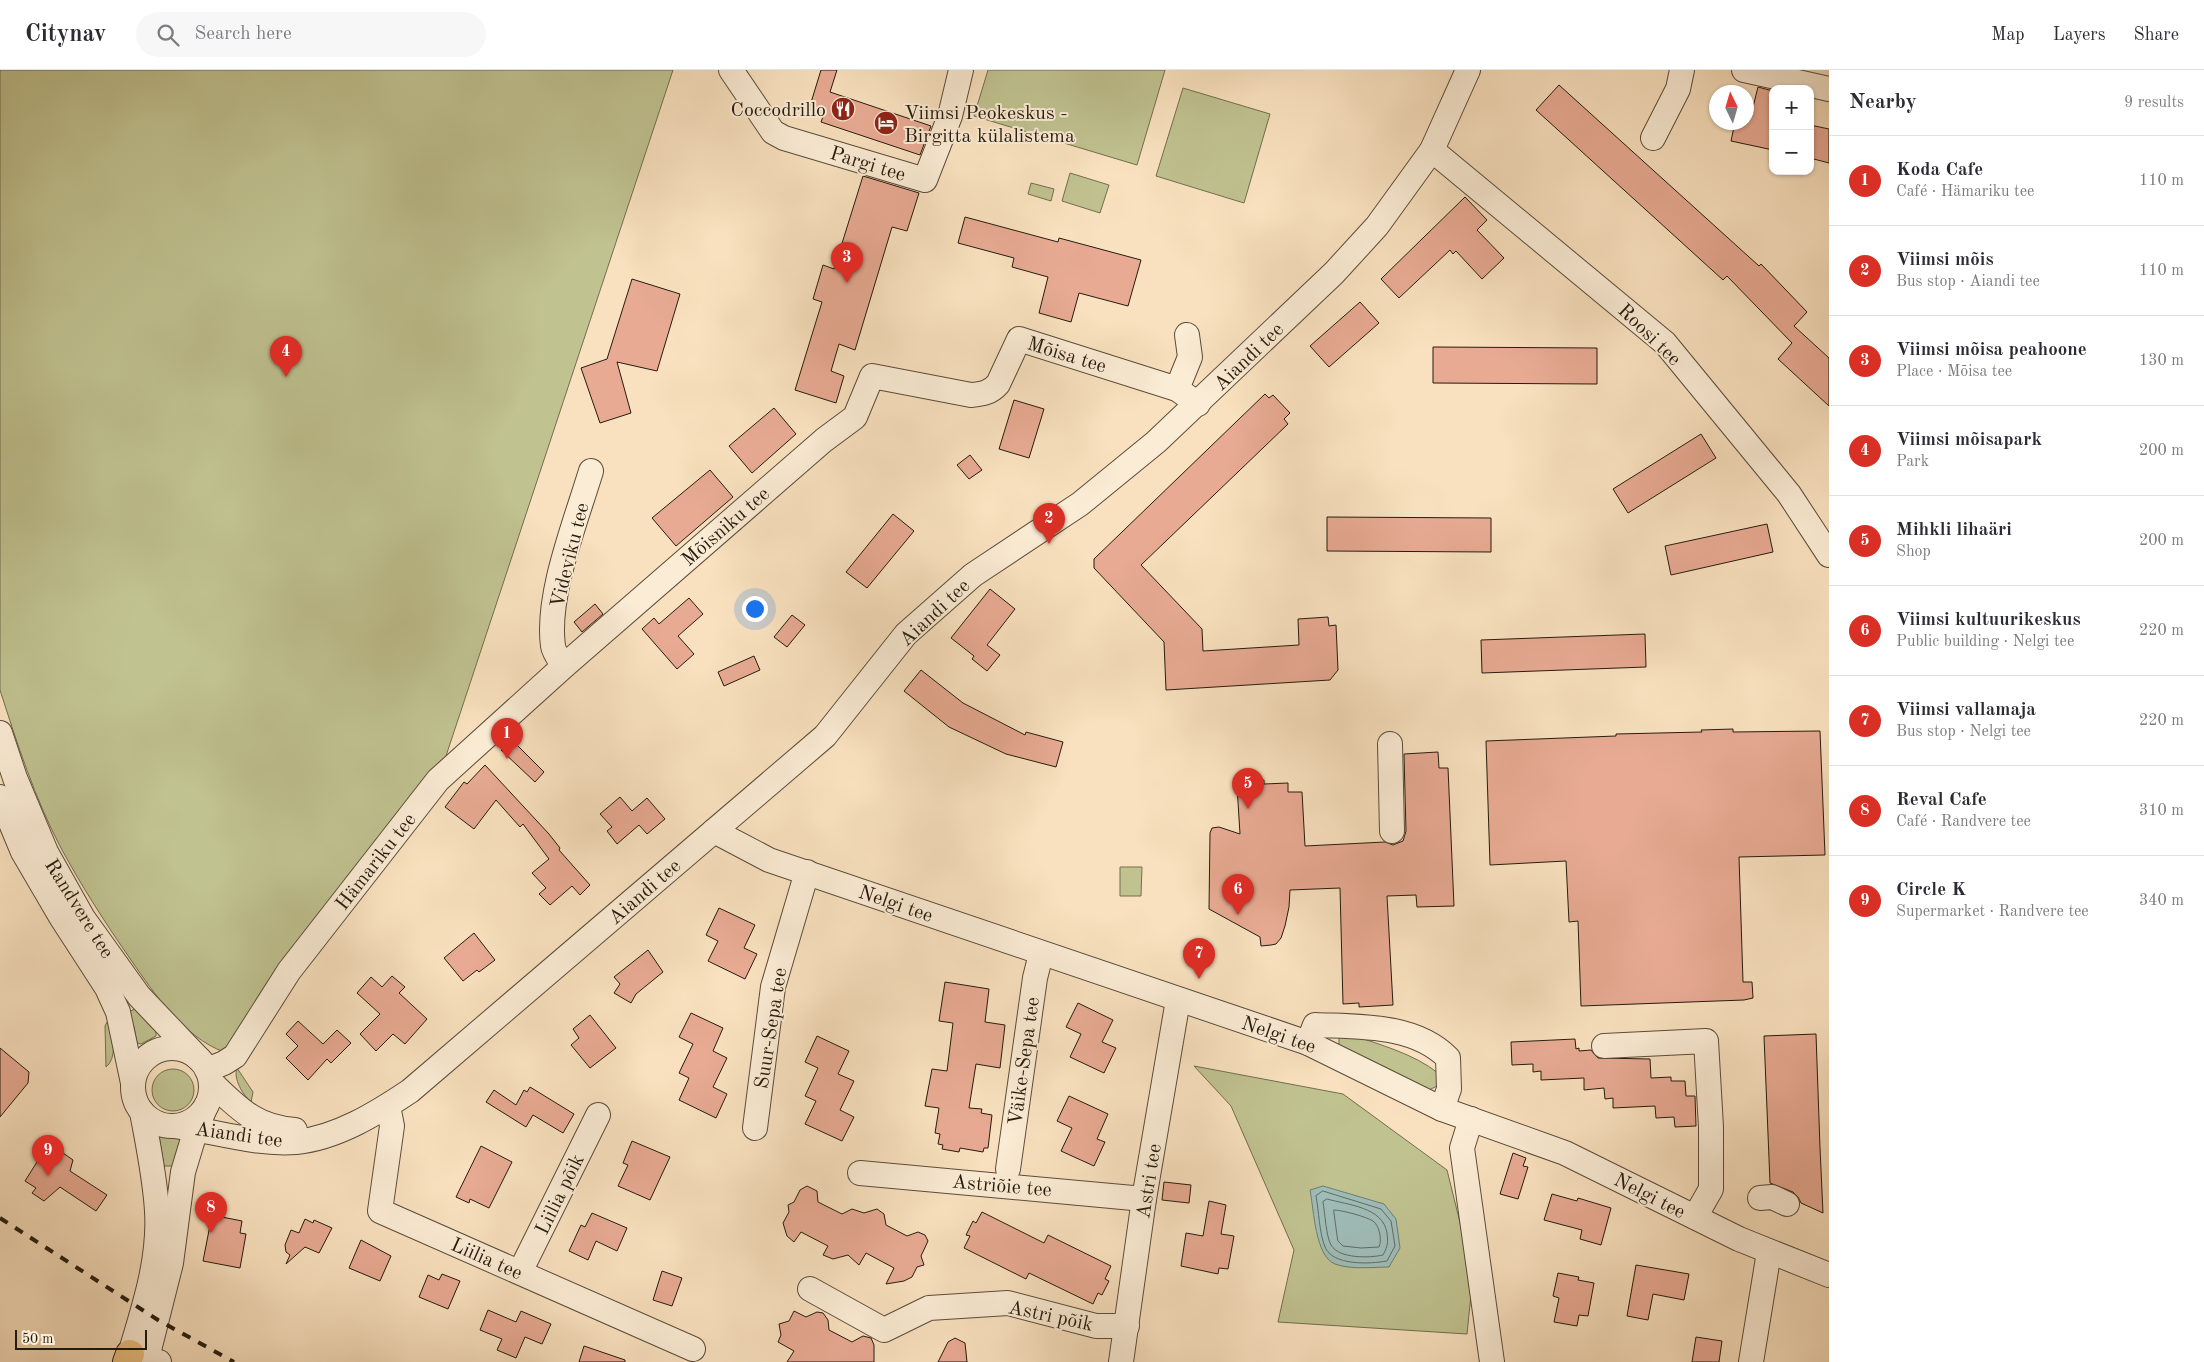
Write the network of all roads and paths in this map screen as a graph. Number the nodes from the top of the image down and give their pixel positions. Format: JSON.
{"nodes":[{"id":1,"x":731,"y":70,"type":"edge"},
{"id":2,"x":961,"y":70,"type":"edge"},
{"id":3,"x":1468,"y":70,"type":"edge"},
{"id":4,"x":1682,"y":70,"type":"edge"},
{"id":5,"x":1744,"y":70,"type":"edge"},
{"id":6,"x":1829,"y":89,"type":"edge"},
{"id":7,"x":1653,"y":138,"type":"dead end"},
{"id":8,"x":1432,"y":150,"type":"junction"},
{"id":9,"x":1187,"y":335,"type":"dead end"},
{"id":10,"x":872,"y":376,"type":"joint"},
{"id":11,"x":1177,"y":389,"type":"junction"},
{"id":12,"x":1198,"y":404,"type":"junction"},
{"id":13,"x":591,"y":471,"type":"dead end"},
{"id":14,"x":1829,"y":555,"type":"edge"},
{"id":15,"x":564,"y":666,"type":"junction"},
{"id":16,"x":0,"y":733,"type":"edge"},
{"id":17,"x":1390,"y":744,"type":"dead end"},
{"id":18,"x":0,"y":798,"type":"edge"},
{"id":19,"x":1392,"y":830,"type":"dead end"},
{"id":20,"x":714,"y":831,"type":"junction"},
{"id":21,"x":808,"y":872,"type":"junction"},
{"id":22,"x":1041,"y":954,"type":"junction"},
{"id":23,"x":1178,"y":1000,"type":"junction"},
{"id":24,"x":1311,"y":1034,"type":"junction"},
{"id":25,"x":1604,"y":1046,"type":"dead end"},
{"id":26,"x":206,"y":1070,"type":"junction"},
{"id":27,"x":133,"y":1083,"type":"junction"},
{"id":28,"x":388,"y":1106,"type":"junction"},
{"id":29,"x":1442,"y":1109,"type":"junction"},
{"id":30,"x":142,"y":1112,"type":"junction"},
{"id":31,"x":598,"y":1115,"type":"dead end"},
{"id":32,"x":1471,"y":1119,"type":"junction"},
{"id":33,"x":360,"y":1120,"type":"junction"},
{"id":34,"x":185,"y":1127,"type":"junction"},
{"id":35,"x":754,"y":1128,"type":"dead end"},
{"id":36,"x":239,"y":1137,"type":"junction"},
{"id":37,"x":1008,"y":1169,"type":"dead end"},
{"id":38,"x":183,"y":1172,"type":"junction"},
{"id":39,"x":860,"y":1174,"type":"dead end"},
{"id":40,"x":1760,"y":1198,"type":"dead end"},
{"id":41,"x":1144,"y":1199,"type":"junction"},
{"id":42,"x":1787,"y":1204,"type":"dead end"},
{"id":43,"x":1695,"y":1217,"type":"junction"},
{"id":44,"x":1770,"y":1252,"type":"junction"},
{"id":45,"x":520,"y":1272,"type":"junction"},
{"id":46,"x":1829,"y":1275,"type":"edge"},
{"id":47,"x":810,"y":1289,"type":"dead end"},
{"id":48,"x":1127,"y":1326,"type":"junction"},
{"id":49,"x":693,"y":1349,"type":"dead end"},
{"id":50,"x":142,"y":1360,"type":"edge"},
{"id":51,"x":1120,"y":1362,"type":"edge"},
{"id":52,"x":1492,"y":1362,"type":"edge"},
{"id":53,"x":1751,"y":1362,"type":"edge"}],
"edges":[{"from":1,"to":2,"type":"street","name":"Pargi tee"},
{"from":3,"to":8,"type":"street","name":"Aiandi tee"},
{"from":4,"to":7,"type":"street"},
{"from":5,"to":6,"type":"street"},
{"from":8,"to":12,"type":"street","name":"Aiandi tee"},
{"from":8,"to":14,"type":"street","name":"Roosi tee"},
{"from":9,"to":11,"type":"street"},
{"from":10,"to":11,"type":"street","name":"Mõisa tee"},
{"from":10,"to":15,"type":"street","name":"Mõisniku tee"},
{"from":11,"to":12,"type":"street","name":"Mõisa tee"},
{"from":12,"to":20,"type":"street","name":"Aiandi tee"},
{"from":13,"to":15,"type":"street","name":"Videviku tee"},
{"from":15,"to":26,"type":"street","name":"Hämariku tee"},
{"from":16,"to":26,"type":"street","name":"Randvere tee"},
{"from":17,"to":19,"type":"street"},
{"from":18,"to":27,"type":"street","name":"Randvere tee"},
{"from":20,"to":21,"type":"street","name":"Nelgi tee"},
{"from":20,"to":28,"type":"street","name":"Aiandi tee"},
{"from":21,"to":22,"type":"street","name":"Nelgi tee"},
{"from":21,"to":35,"type":"street","name":"Suur-Sepa tee"},
{"from":22,"to":23,"type":"street","name":"Nelgi tee"},
{"from":22,"to":37,"type":"street","name":"Väike-Sepa tee"},
{"from":23,"to":24,"type":"street","name":"Nelgi tee"},
{"from":23,"to":41,"type":"street","name":"Astri tee"},
{"from":24,"to":29,"type":"street","name":"Nelgi tee"},
{"from":24,"to":29,"type":"street"},
{"from":25,"to":43,"type":"street"},
{"from":26,"to":27,"type":"street"},
{"from":26,"to":33,"type":"street","name":"Aiandi tee"},
{"from":26,"to":34,"type":"street"},
{"from":27,"to":30,"type":"street"},
{"from":28,"to":33,"type":"street","name":"Aiandi tee"},
{"from":28,"to":45,"type":"street","name":"Liilia tee"},
{"from":29,"to":32,"type":"street","name":"Nelgi tee"},
{"from":30,"to":34,"type":"street"},
{"from":30,"to":50,"type":"street"},
{"from":31,"to":45,"type":"street","name":"Liilia põik"},
{"from":32,"to":43,"type":"street","name":"Nelgi tee"},
{"from":32,"to":52,"type":"street"},
{"from":33,"to":36,"type":"street","name":"Aiandi tee"},
{"from":34,"to":36,"type":"street","name":"Aiandi tee"},
{"from":34,"to":38,"type":"street"},
{"from":36,"to":38,"type":"street"},
{"from":38,"to":50,"type":"street"},
{"from":39,"to":41,"type":"street","name":"Astriõie tee"},
{"from":40,"to":42,"type":"street"},
{"from":41,"to":48,"type":"street","name":"Astri tee"},
{"from":43,"to":44,"type":"street","name":"Nelgi tee"},
{"from":44,"to":46,"type":"street","name":"Nelgi tee"},
{"from":44,"to":53,"type":"street"},
{"from":45,"to":49,"type":"street","name":"Liilia tee"},
{"from":47,"to":48,"type":"street","name":"Astri põik"},
{"from":48,"to":51,"type":"street","name":"Astri tee"}]}
